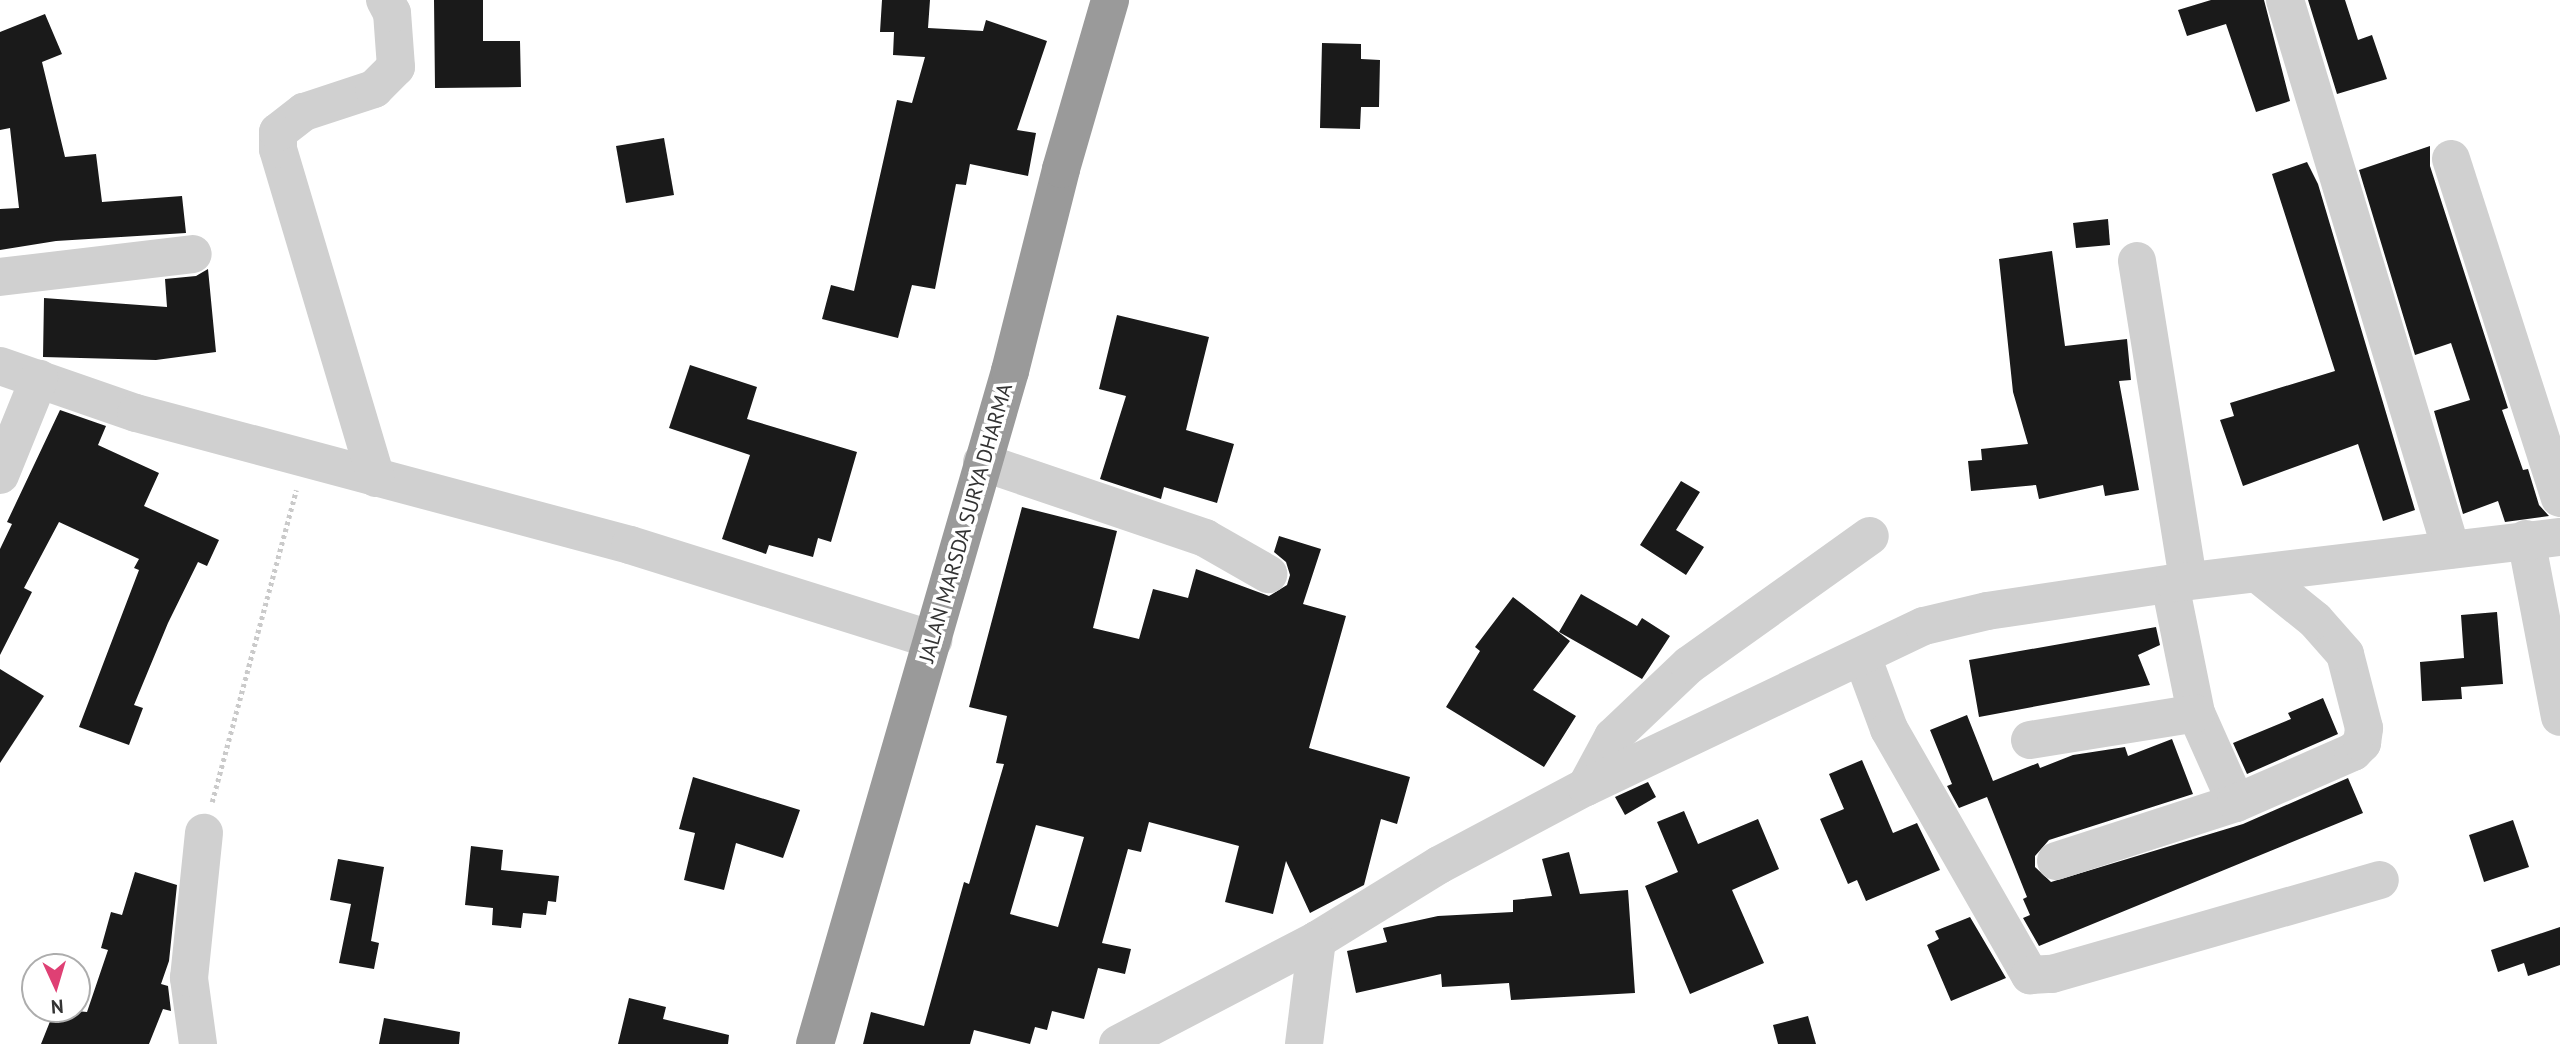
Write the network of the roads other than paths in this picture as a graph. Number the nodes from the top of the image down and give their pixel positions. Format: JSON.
{"nodes":[{"id":1,"x":385,"y":0,"type":"edge"},
{"id":2,"x":1110,"y":0,"type":"edge"},
{"id":3,"x":2286,"y":0,"type":"edge"},
{"id":4,"x":2451,"y":159,"type":"dead end"},
{"id":5,"x":193,"y":254,"type":"dead end"},
{"id":6,"x":2137,"y":261,"type":"dead end"},
{"id":7,"x":0,"y":277,"type":"edge"},
{"id":8,"x":0,"y":366,"type":"edge"},
{"id":9,"x":38,"y":379,"type":"junction"},
{"id":10,"x":982,"y":462,"type":"junction"},
{"id":11,"x":2,"y":464,"type":"edge"},
{"id":12,"x":376,"y":478,"type":"junction"},
{"id":13,"x":2560,"y":498,"type":"edge"},
{"id":14,"x":1870,"y":536,"type":"dead end"},
{"id":15,"x":2543,"y":538,"type":"edge"},
{"id":16,"x":2451,"y":549,"type":"junction"},
{"id":17,"x":1268,"y":574,"type":"dead end"},
{"id":18,"x":2258,"y":574,"type":"junction"},
{"id":19,"x":2179,"y":583,"type":"junction"},
{"id":20,"x":933,"y":640,"type":"junction"},
{"id":21,"x":1862,"y":656,"type":"junction"},
{"id":22,"x":2196,"y":713,"type":"junction"},
{"id":23,"x":2560,"y":717,"type":"edge"},
{"id":24,"x":2030,"y":740,"type":"dead end"},
{"id":25,"x":1586,"y":787,"type":"junction"},
{"id":26,"x":2236,"y":803,"type":"junction"},
{"id":27,"x":204,"y":833,"type":"road end"},
{"id":28,"x":2056,"y":861,"type":"dead end"},
{"id":29,"x":2380,"y":880,"type":"dead end"},
{"id":30,"x":1317,"y":940,"type":"junction"},
{"id":31,"x":198,"y":1044,"type":"edge"},
{"id":32,"x":814,"y":1044,"type":"edge"},
{"id":33,"x":1118,"y":1044,"type":"edge"},
{"id":34,"x":1304,"y":1044,"type":"edge"}],
"edges":[{"from":1,"to":12,"type":"street"},
{"from":2,"to":10,"type":"highway","name":"JALAN MARSDA SURYA DHARMA"},
{"from":3,"to":16,"type":"street"},
{"from":4,"to":13,"type":"street"},
{"from":5,"to":7,"type":"street"},
{"from":6,"to":19,"type":"street"},
{"from":8,"to":9,"type":"street"},
{"from":9,"to":11,"type":"street"},
{"from":9,"to":12,"type":"street"},
{"from":10,"to":17,"type":"street"},
{"from":10,"to":20,"type":"highway","name":"JALAN MARSDA SURYA DHARMA"},
{"from":12,"to":20,"type":"street"},
{"from":14,"to":25,"type":"street"},
{"from":15,"to":16,"type":"street"},
{"from":15,"to":23,"type":"street"},
{"from":16,"to":18,"type":"street"},
{"from":18,"to":19,"type":"street"},
{"from":18,"to":26,"type":"street"},
{"from":19,"to":21,"type":"street"},
{"from":19,"to":22,"type":"street"},
{"from":20,"to":32,"type":"highway","name":"JALAN MARSDA SURYA DHARMA"},
{"from":21,"to":25,"type":"street"},
{"from":21,"to":29,"type":"street"},
{"from":22,"to":24,"type":"street"},
{"from":22,"to":26,"type":"street"},
{"from":25,"to":30,"type":"street"},
{"from":26,"to":28,"type":"street"},
{"from":27,"to":31,"type":"street"},
{"from":30,"to":33,"type":"street"},
{"from":30,"to":34,"type":"street"}]}
